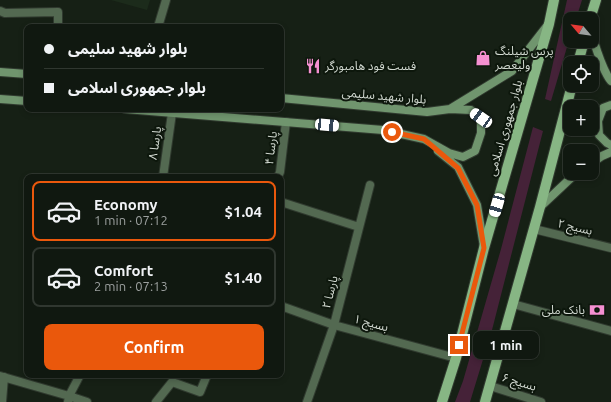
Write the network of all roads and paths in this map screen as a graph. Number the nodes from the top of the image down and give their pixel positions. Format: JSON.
{"nodes":[{"id":1,"x":166,"y":0,"type":"edge"},
{"id":2,"x":554,"y":0,"type":"edge"},
{"id":3,"x":596,"y":0,"type":"edge"},
{"id":4,"x":0,"y":11,"type":"edge"},
{"id":5,"x":592,"y":12,"type":"edge"},
{"id":6,"x":58,"y":24,"type":"edge"},
{"id":7,"x":159,"y":24,"type":"edge"},
{"id":8,"x":548,"y":24,"type":"junction"},
{"id":9,"x":595,"y":48,"type":"edge"},
{"id":10,"x":0,"y":72,"type":"edge"},
{"id":11,"x":24,"y":74,"type":"edge"},
{"id":12,"x":611,"y":81,"type":"edge"},
{"id":13,"x":570,"y":92,"type":"edge"},
{"id":14,"x":284,"y":98,"type":"edge"},
{"id":15,"x":0,"y":99,"type":"edge"},
{"id":16,"x":24,"y":101,"type":"edge"},
{"id":17,"x":611,"y":105,"type":"edge"},
{"id":18,"x":450,"y":109,"type":"junction"},
{"id":19,"x":160,"y":112,"type":"edge"},
{"id":20,"x":172,"y":113,"type":"junction"},
{"id":21,"x":286,"y":122,"type":"junction"},
{"id":22,"x":424,"y":139,"type":"junction"},
{"id":23,"x":611,"y":145,"type":"edge"},
{"id":24,"x":611,"y":152,"type":"edge"},
{"id":25,"x":599,"y":158,"type":"edge"},
{"id":26,"x":163,"y":174,"type":"edge"},
{"id":27,"x":279,"y":174,"type":"edge"},
{"id":28,"x":569,"y":180,"type":"edge"},
{"id":29,"x":370,"y":185,"type":"dead end"},
{"id":30,"x":284,"y":203,"type":"edge"},
{"id":31,"x":540,"y":207,"type":"junction"},
{"id":32,"x":359,"y":227,"type":"junction"},
{"id":33,"x":534,"y":229,"type":"junction"},
{"id":34,"x":484,"y":248,"type":"junction"},
{"id":35,"x":611,"y":248,"type":"edge"},
{"id":36,"x":513,"y":304,"type":"junction"},
{"id":37,"x":284,"y":307,"type":"edge"},
{"id":38,"x":334,"y":325,"type":"junction"},
{"id":39,"x":611,"y":330,"type":"edge"},
{"id":40,"x":456,"y":358,"type":"junction"},
{"id":41,"x":2,"y":376,"type":"edge"},
{"id":42,"x":79,"y":378,"type":"edge"},
{"id":43,"x":207,"y":378,"type":"edge"},
{"id":44,"x":490,"y":386,"type":"junction"},
{"id":45,"x":69,"y":399,"type":"edge"},
{"id":46,"x":2,"y":402,"type":"edge"},
{"id":47,"x":87,"y":402,"type":"edge"},
{"id":48,"x":156,"y":402,"type":"edge"},
{"id":49,"x":307,"y":402,"type":"edge"},
{"id":50,"x":442,"y":402,"type":"edge"},
{"id":51,"x":485,"y":402,"type":"edge"},
{"id":52,"x":541,"y":402,"type":"edge"}],
"edges":[{"from":1,"to":7,"type":"street"},
{"from":2,"to":8,"type":"main road","name":"بلوار جمهوری اسلامی"},
{"from":3,"to":5,"type":"main road"},
{"from":4,"to":6,"type":"street"},
{"from":8,"to":18,"type":"main road","name":"بلوار شهید سلیمی"},
{"from":8,"to":34,"type":"main road","name":"بلوار جمهوری اسلامی"},
{"from":9,"to":12,"type":"main road"},
{"from":10,"to":11,"type":"main road"},
{"from":13,"to":31,"type":"main road"},
{"from":14,"to":18,"type":"main road","name":"بلوار شهید سلیمی"},
{"from":15,"to":16,"type":"main road"},
{"from":17,"to":23,"type":"main road"},
{"from":18,"to":22,"type":"main road"},
{"from":19,"to":20,"type":"main road"},
{"from":20,"to":21,"type":"main road"},
{"from":20,"to":26,"type":"street","name":"پارسا ۸"},
{"from":21,"to":22,"type":"main road"},
{"from":21,"to":27,"type":"street","name":"پارسا ۴"},
{"from":22,"to":34,"type":"main road"},
{"from":24,"to":25,"type":"main road"},
{"from":28,"to":31,"type":"main road"},
{"from":29,"to":32,"type":"street","name":"پارسا ۲"},
{"from":30,"to":32,"type":"street"},
{"from":31,"to":33,"type":"main road"},
{"from":32,"to":38,"type":"street","name":"پارسا ۲"},
{"from":33,"to":35,"type":"street","name":"بسیج ۲"},
{"from":33,"to":36,"type":"main road"},
{"from":34,"to":40,"type":"main road","name":"بلوار جمهوری اسلامی"},
{"from":36,"to":39,"type":"street"},
{"from":36,"to":44,"type":"main road"},
{"from":37,"to":38,"type":"street","name":"بسیج ۱"},
{"from":38,"to":40,"type":"street","name":"بسیج ۱"},
{"from":38,"to":49,"type":"street","name":"پارسا ۲"},
{"from":40,"to":50,"type":"main road","name":"بلوار جمهوری اسلامی"},
{"from":41,"to":45,"type":"street"},
{"from":41,"to":46,"type":"street"},
{"from":42,"to":45,"type":"street"},
{"from":43,"to":48,"type":"street"},
{"from":44,"to":51,"type":"main road"},
{"from":44,"to":52,"type":"street","name":"بسیج ۶"},
{"from":45,"to":47,"type":"street"}]}
